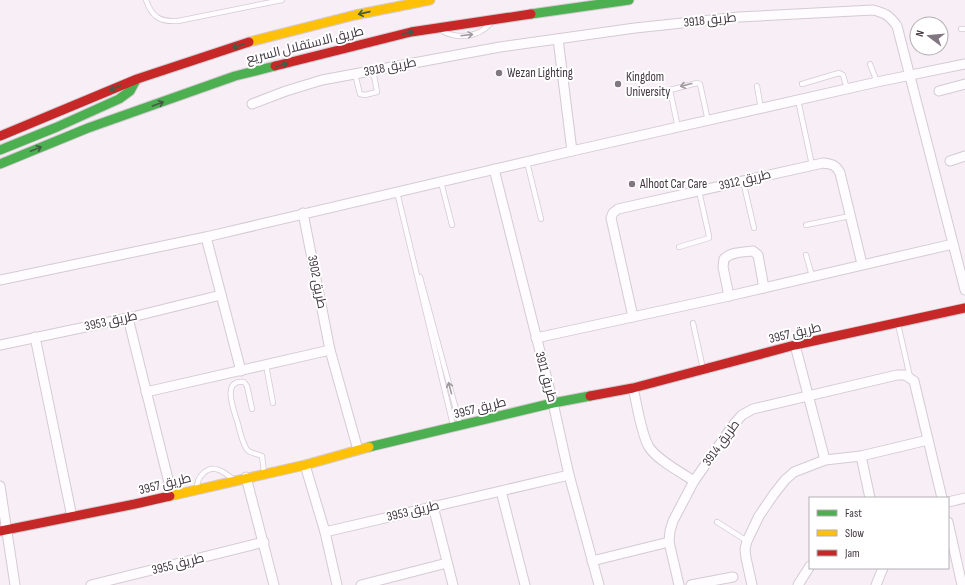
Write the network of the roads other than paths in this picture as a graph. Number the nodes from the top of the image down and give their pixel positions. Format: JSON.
{"nodes":[{"id":1,"x":146,"y":0,"type":"edge"},
{"id":2,"x":282,"y":0,"type":"edge"},
{"id":3,"x":430,"y":0,"type":"edge"},
{"id":4,"x":630,"y":0,"type":"edge"},
{"id":5,"x":390,"y":3,"type":"edge"},
{"id":6,"x":558,"y":39,"type":"junction"},
{"id":7,"x":870,"y":64,"type":"dead end"},
{"id":8,"x":965,"y":64,"type":"edge"},
{"id":9,"x":372,"y":70,"type":"junction"},
{"id":10,"x":355,"y":74,"type":"junction"},
{"id":11,"x":911,"y":76,"type":"junction"},
{"id":12,"x":136,"y":79,"type":"junction"},
{"id":13,"x":877,"y":82,"type":"junction"},
{"id":14,"x":802,"y":84,"type":"dead end"},
{"id":15,"x":965,"y":84,"type":"edge"},
{"id":16,"x":757,"y":86,"type":"dead end"},
{"id":17,"x":847,"y":89,"type":"junction"},
{"id":18,"x":938,"y":91,"type":"dead end"},
{"id":19,"x":798,"y":100,"type":"junction"},
{"id":20,"x":252,"y":104,"type":"dead end"},
{"id":21,"x":761,"y":109,"type":"junction"},
{"id":22,"x":708,"y":121,"type":"junction"},
{"id":23,"x":678,"y":128,"type":"junction"},
{"id":24,"x":0,"y":129,"type":"edge"},
{"id":25,"x":15,"y":130,"type":"junction"},
{"id":26,"x":0,"y":136,"type":"edge"},
{"id":27,"x":0,"y":150,"type":"edge"},
{"id":28,"x":572,"y":151,"type":"junction"},
{"id":29,"x":965,"y":156,"type":"edge"},
{"id":30,"x":950,"y":161,"type":"dead end"},
{"id":31,"x":528,"y":162,"type":"junction"},
{"id":32,"x":0,"y":164,"type":"edge"},
{"id":33,"x":812,"y":165,"type":"junction"},
{"id":34,"x":494,"y":169,"type":"junction"},
{"id":35,"x":743,"y":181,"type":"junction"},
{"id":36,"x":441,"y":182,"type":"junction"},
{"id":37,"x":699,"y":191,"type":"junction"},
{"id":38,"x":397,"y":192,"type":"junction"},
{"id":39,"x":303,"y":213,"type":"junction"},
{"id":40,"x":850,"y":216,"type":"junction"},
{"id":41,"x":541,"y":220,"type":"dead end"},
{"id":42,"x":452,"y":225,"type":"dead end"},
{"id":43,"x":806,"y":225,"type":"dead end"},
{"id":44,"x":754,"y":228,"type":"dead end"},
{"id":45,"x":206,"y":237,"type":"junction"},
{"id":46,"x":953,"y":244,"type":"junction"},
{"id":47,"x":679,"y":247,"type":"dead end"},
{"id":48,"x":806,"y":255,"type":"dead end"},
{"id":49,"x":862,"y":264,"type":"junction"},
{"id":50,"x":812,"y":276,"type":"junction"},
{"id":51,"x":0,"y":280,"type":"edge"},
{"id":52,"x":764,"y":288,"type":"junction"},
{"id":53,"x":965,"y":290,"type":"edge"},
{"id":54,"x":221,"y":295,"type":"junction"},
{"id":55,"x":729,"y":296,"type":"junction"},
{"id":56,"x":965,"y":308,"type":"edge"},
{"id":57,"x":633,"y":317,"type":"junction"},
{"id":58,"x":128,"y":318,"type":"junction"},
{"id":59,"x":693,"y":323,"type":"dead end"},
{"id":60,"x":898,"y":324,"type":"junction"},
{"id":61,"x":35,"y":337,"type":"junction"},
{"id":62,"x":536,"y":338,"type":"junction"},
{"id":63,"x":0,"y":345,"type":"edge"},
{"id":64,"x":795,"y":346,"type":"junction"},
{"id":65,"x":330,"y":350,"type":"junction"},
{"id":66,"x":266,"y":365,"type":"junction"},
{"id":67,"x":703,"y":369,"type":"junction"},
{"id":68,"x":241,"y":371,"type":"junction"},
{"id":69,"x":908,"y":376,"type":"junction"},
{"id":70,"x":632,"y":388,"type":"junction"},
{"id":71,"x":146,"y":392,"type":"junction"},
{"id":72,"x":808,"y":396,"type":"junction"},
{"id":73,"x":273,"y":403,"type":"dead end"},
{"id":74,"x":553,"y":403,"type":"junction"},
{"id":75,"x":252,"y":410,"type":"dead end"},
{"id":76,"x":457,"y":426,"type":"junction"},
{"id":77,"x":928,"y":440,"type":"junction"},
{"id":78,"x":358,"y":450,"type":"junction"},
{"id":79,"x":860,"y":456,"type":"junction"},
{"id":80,"x":825,"y":460,"type":"junction"},
{"id":81,"x":305,"y":465,"type":"junction"},
{"id":82,"x":264,"y":474,"type":"junction"},
{"id":83,"x":569,"y":475,"type":"junction"},
{"id":84,"x":246,"y":478,"type":"junction"},
{"id":85,"x":236,"y":480,"type":"junction"},
{"id":86,"x":694,"y":481,"type":"junction"},
{"id":87,"x":0,"y":486,"type":"edge"},
{"id":88,"x":197,"y":489,"type":"junction"},
{"id":89,"x":501,"y":490,"type":"junction"},
{"id":90,"x":172,"y":495,"type":"junction"},
{"id":91,"x":870,"y":497,"type":"edge"},
{"id":92,"x":942,"y":497,"type":"edge"},
{"id":93,"x":965,"y":498,"type":"edge"},
{"id":94,"x":949,"y":502,"type":"edge"},
{"id":95,"x":433,"y":506,"type":"junction"},
{"id":96,"x":72,"y":517,"type":"junction"},
{"id":97,"x":717,"y":522,"type":"dead end"},
{"id":98,"x":949,"y":526,"type":"edge"},
{"id":99,"x":4,"y":530,"type":"edge"},
{"id":100,"x":325,"y":532,"type":"junction"},
{"id":101,"x":747,"y":541,"type":"junction"},
{"id":102,"x":264,"y":542,"type":"junction"},
{"id":103,"x":669,"y":542,"type":"junction"},
{"id":104,"x":592,"y":561,"type":"junction"},
{"id":105,"x":447,"y":563,"type":"junction"},
{"id":106,"x":809,"y":568,"type":"edge"},
{"id":107,"x":883,"y":569,"type":"edge"},
{"id":108,"x":733,"y":578,"type":"dead end"},
{"id":109,"x":595,"y":584,"type":"edge"},
{"id":110,"x":15,"y":585,"type":"edge"},
{"id":111,"x":91,"y":585,"type":"edge"},
{"id":112,"x":274,"y":585,"type":"edge"},
{"id":113,"x":337,"y":585,"type":"edge"},
{"id":114,"x":361,"y":585,"type":"edge"},
{"id":115,"x":453,"y":585,"type":"edge"},
{"id":116,"x":525,"y":585,"type":"edge"},
{"id":117,"x":679,"y":585,"type":"edge"},
{"id":118,"x":690,"y":585,"type":"edge"},
{"id":119,"x":752,"y":585,"type":"edge"},
{"id":120,"x":798,"y":585,"type":"edge"},
{"id":121,"x":876,"y":585,"type":"edge"},
{"id":122,"x":962,"y":585,"type":"edge"}],
"edges":[{"from":1,"to":2,"type":"lane"},
{"from":3,"to":5,"type":"main road","name":"طريق الاستقلال السريع"},
{"from":32,"to":4,"type":"main road","name":"طريق الاستقلال السريع","one_way":true},
{"from":5,"to":12,"type":"main road","name":"طريق الاستقلال السريع","one_way":true},
{"from":6,"to":9,"type":"street","name":"طريق 3918"},
{"from":6,"to":11,"type":"street","name":"طريق 3918"},
{"from":6,"to":28,"type":"street"},
{"from":7,"to":13,"type":"lane"},
{"from":8,"to":11,"type":"street"},
{"from":9,"to":10,"type":"street","name":"طريق 3918"},
{"from":9,"to":10,"type":"lane"},
{"from":10,"to":20,"type":"street","name":"طريق 3918"},
{"from":11,"to":13,"type":"street"},
{"from":11,"to":46,"type":"street","name":"طريق 3918"},
{"from":12,"to":25,"type":"main road","name":"طريق الاستقلال السريع","one_way":true},
{"from":12,"to":27,"type":"main road"},
{"from":13,"to":17,"type":"street"},
{"from":14,"to":17,"type":"lane"},
{"from":15,"to":18,"type":"street"},
{"from":16,"to":21,"type":"lane"},
{"from":17,"to":19,"type":"street"},
{"from":19,"to":21,"type":"street"},
{"from":19,"to":33,"type":"lane"},
{"from":21,"to":22,"type":"street"},
{"from":22,"to":23,"type":"street"},
{"from":22,"to":23,"type":"lane","one_way":true},
{"from":23,"to":28,"type":"street"},
{"from":24,"to":25,"type":"main road"},
{"from":25,"to":26,"type":"main road","name":"طريق الاستقلال السريع"},
{"from":28,"to":31,"type":"street"},
{"from":29,"to":30,"type":"street"},
{"from":31,"to":34,"type":"street"},
{"from":31,"to":41,"type":"lane"},
{"from":33,"to":35,"type":"street","name":"طريق 3912"},
{"from":33,"to":40,"type":"street","name":"طريق 3912"},
{"from":34,"to":36,"type":"street"},
{"from":34,"to":62,"type":"street","name":"طريق 3911"},
{"from":35,"to":37,"type":"street","name":"طريق 3912"},
{"from":35,"to":44,"type":"lane"},
{"from":36,"to":38,"type":"street"},
{"from":36,"to":42,"type":"lane"},
{"from":37,"to":47,"type":"lane"},
{"from":37,"to":57,"type":"street","name":"طريق 3912"},
{"from":38,"to":39,"type":"street"},
{"from":38,"to":76,"type":"lane"},
{"from":39,"to":45,"type":"street"},
{"from":39,"to":65,"type":"street","name":"طريق 3902"},
{"from":40,"to":43,"type":"lane"},
{"from":40,"to":49,"type":"street","name":"طريق 3912"},
{"from":45,"to":51,"type":"street"},
{"from":45,"to":54,"type":"street"},
{"from":46,"to":49,"type":"street"},
{"from":46,"to":53,"type":"street","name":"طريق 3918"},
{"from":48,"to":50,"type":"lane"},
{"from":49,"to":50,"type":"street"},
{"from":50,"to":52,"type":"street"},
{"from":52,"to":55,"type":"street"},
{"from":52,"to":55,"type":"street"},
{"from":54,"to":58,"type":"street","name":"طريق 3953"},
{"from":54,"to":68,"type":"street"},
{"from":55,"to":57,"type":"street"},
{"from":56,"to":60,"type":"main road","name":"طريق 3957"},
{"from":57,"to":62,"type":"street"},
{"from":58,"to":61,"type":"street","name":"طريق 3953"},
{"from":58,"to":71,"type":"street"},
{"from":59,"to":67,"type":"lane"},
{"from":60,"to":64,"type":"main road","name":"طريق 3957"},
{"from":60,"to":69,"type":"lane"},
{"from":61,"to":63,"type":"street","name":"طريق 3953"},
{"from":61,"to":96,"type":"street"},
{"from":62,"to":74,"type":"street","name":"طريق 3911"},
{"from":64,"to":67,"type":"main road","name":"طريق 3957"},
{"from":64,"to":72,"type":"street"},
{"from":65,"to":66,"type":"street"},
{"from":65,"to":78,"type":"street","name":"طريق 3902"},
{"from":66,"to":68,"type":"street"},
{"from":66,"to":73,"type":"lane"},
{"from":67,"to":70,"type":"main road","name":"طريق 3957"},
{"from":68,"to":71,"type":"street"},
{"from":69,"to":72,"type":"street","name":"طريق 3914"},
{"from":69,"to":77,"type":"street"},
{"from":70,"to":74,"type":"main road","name":"طريق 3957"},
{"from":70,"to":86,"type":"street"},
{"from":71,"to":90,"type":"street"},
{"from":72,"to":80,"type":"street"},
{"from":72,"to":86,"type":"street","name":"طريق 3914"},
{"from":74,"to":76,"type":"main road","name":"طريق 3957"},
{"from":74,"to":83,"type":"street","name":"طريق 3911"},
{"from":75,"to":82,"type":"lane"},
{"from":76,"to":78,"type":"main road","name":"طريق 3957"},
{"from":77,"to":79,"type":"street"},
{"from":77,"to":92,"type":"street"},
{"from":78,"to":81,"type":"main road","name":"طريق 3957"},
{"from":79,"to":80,"type":"street"},
{"from":79,"to":91,"type":"street"},
{"from":80,"to":101,"type":"street"},
{"from":81,"to":82,"type":"main road","name":"طريق 3957"},
{"from":81,"to":100,"type":"street"},
{"from":82,"to":84,"type":"main road","name":"طريق 3957"},
{"from":83,"to":89,"type":"street","name":"طريق 3953"},
{"from":83,"to":104,"type":"street","name":"طريق 3911"},
{"from":84,"to":85,"type":"main road","name":"طريق 3957"},
{"from":84,"to":102,"type":"street"},
{"from":85,"to":88,"type":"main road","name":"طريق 3957"},
{"from":85,"to":88,"type":"lane"},
{"from":86,"to":103,"type":"street","name":"طريق 3914"},
{"from":87,"to":99,"type":"street"},
{"from":88,"to":90,"type":"main road","name":"طريق 3957"},
{"from":89,"to":95,"type":"street","name":"طريق 3953"},
{"from":89,"to":116,"type":"street"},
{"from":90,"to":96,"type":"main road","name":"طريق 3957"},
{"from":93,"to":94,"type":"street"},
{"from":95,"to":100,"type":"street","name":"طريق 3953"},
{"from":95,"to":105,"type":"street"},
{"from":96,"to":99,"type":"main road","name":"طريق 3957"},
{"from":97,"to":101,"type":"lane"},
{"from":98,"to":122,"type":"street"},
{"from":99,"to":110,"type":"street"},
{"from":100,"to":113,"type":"street"},
{"from":101,"to":119,"type":"street"},
{"from":102,"to":111,"type":"street","name":"طريق 3955"},
{"from":102,"to":112,"type":"street"},
{"from":103,"to":104,"type":"street"},
{"from":103,"to":117,"type":"street","name":"طريق 3914"},
{"from":104,"to":109,"type":"street","name":"طريق 3911"},
{"from":105,"to":114,"type":"street"},
{"from":105,"to":115,"type":"street"},
{"from":106,"to":120,"type":"street"},
{"from":107,"to":121,"type":"street"},
{"from":108,"to":118,"type":"street"}]}
